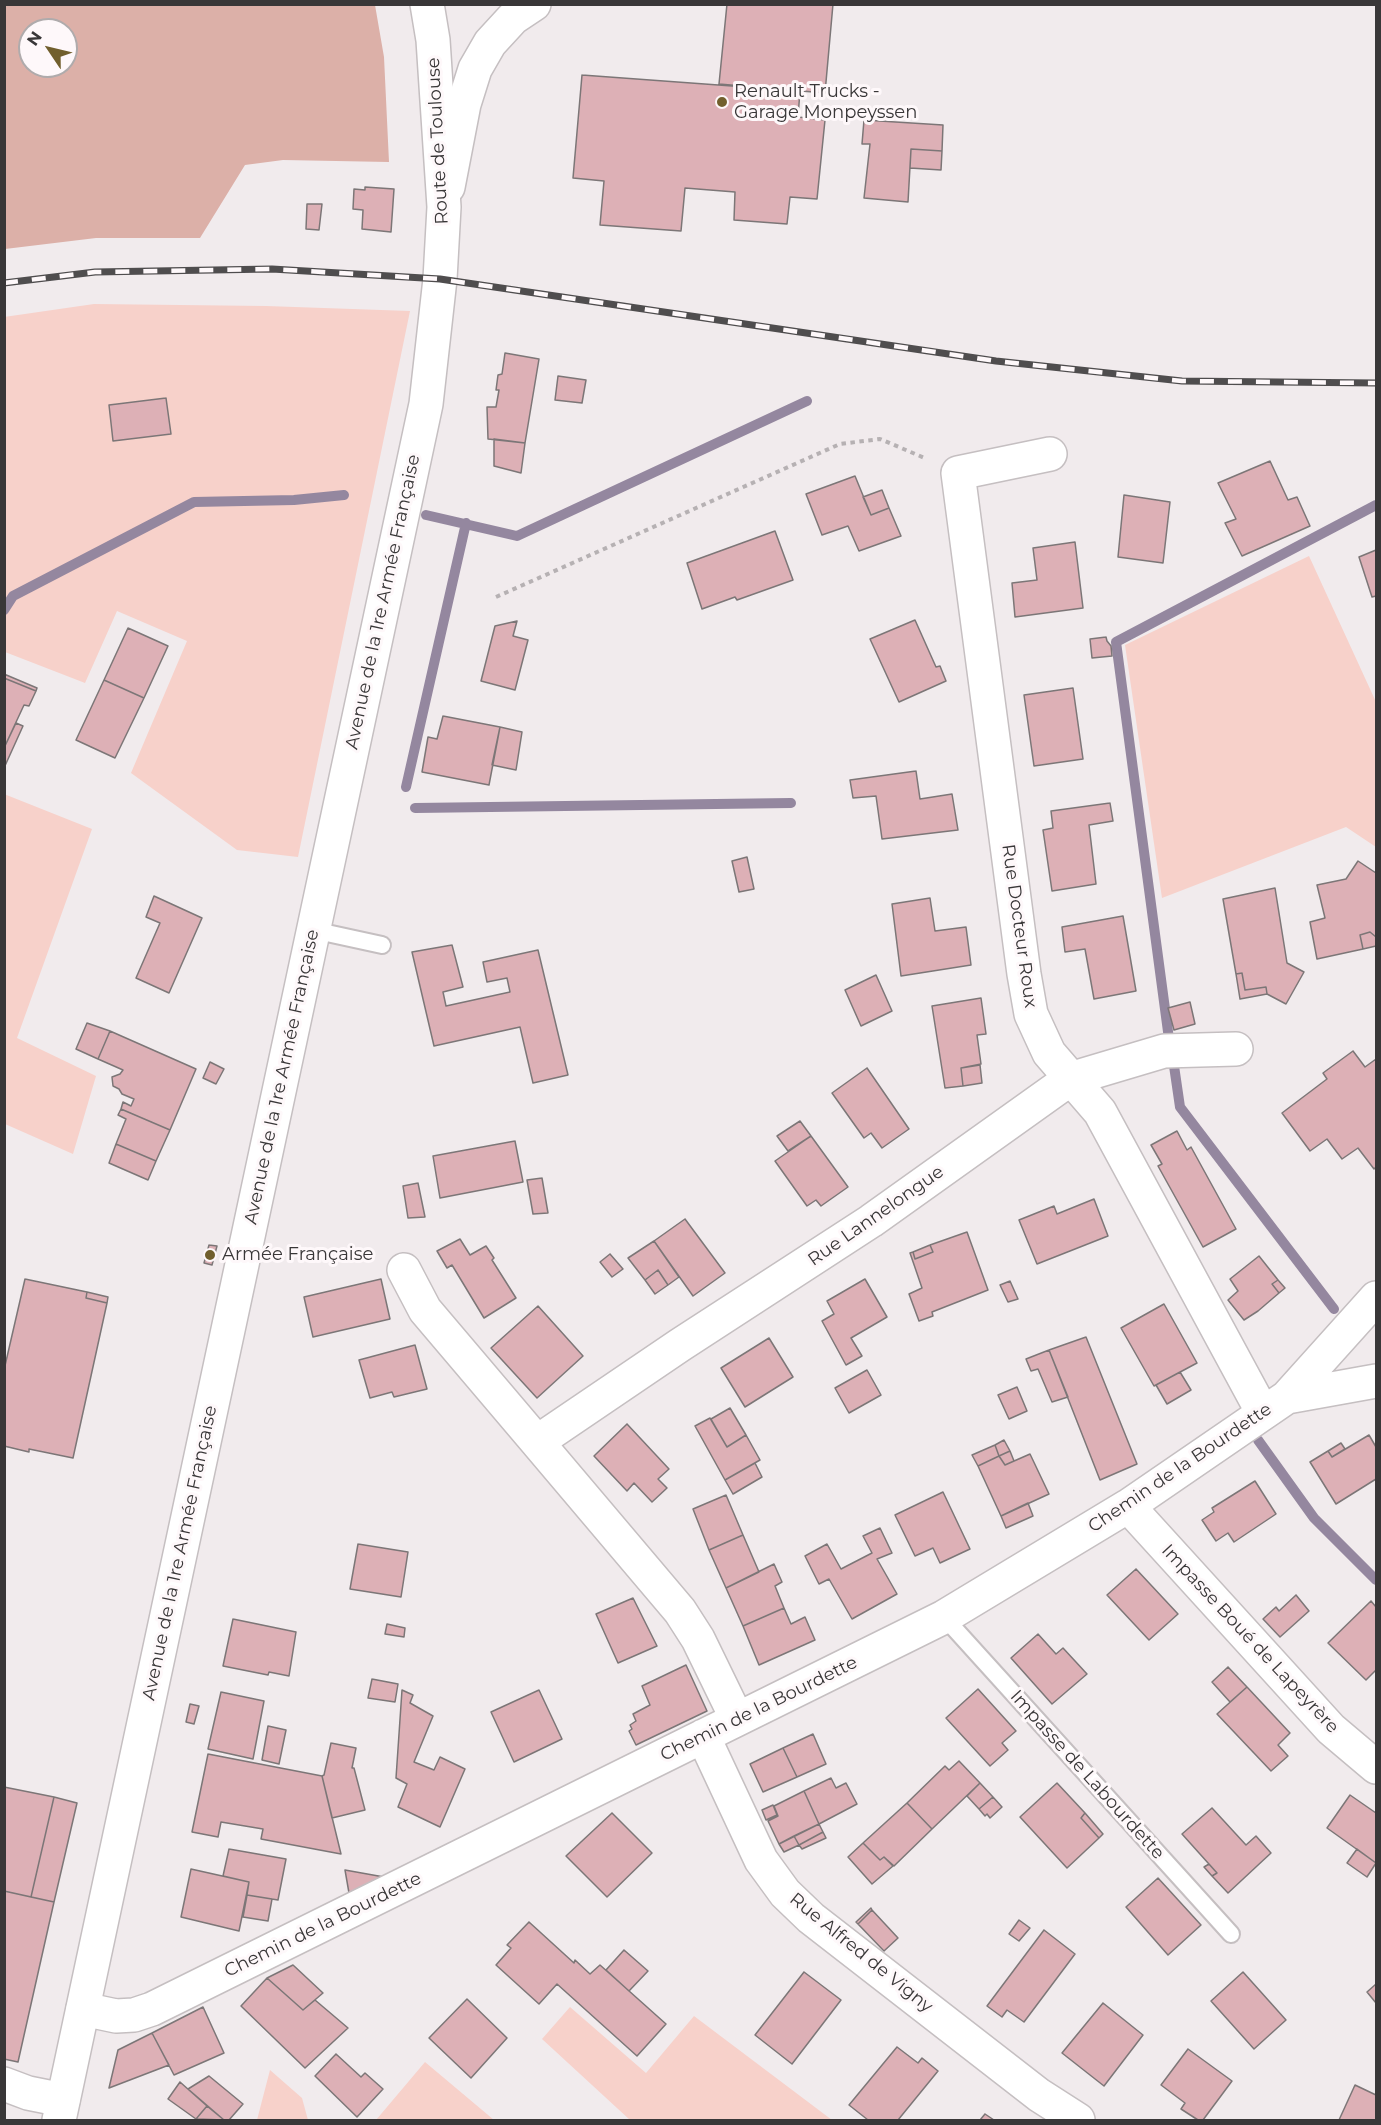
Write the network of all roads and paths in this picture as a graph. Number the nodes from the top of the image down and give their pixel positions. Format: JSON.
{"nodes":[{"id":1,"x":427,"y":4,"type":"edge"},
{"id":2,"x":534,"y":4,"type":"edge"},
{"id":3,"x":444,"y":207,"type":"junction"},
{"id":4,"x":440,"y":279,"type":"joint"},
{"id":5,"x":1050,"y":454,"type":"dead end"},
{"id":6,"x":958,"y":473,"type":"junction"},
{"id":7,"x":496,"y":597,"type":"dead end"},
{"id":8,"x":313,"y":930,"type":"junction"},
{"id":9,"x":382,"y":945,"type":"dead end"},
{"id":10,"x":1236,"y":1049,"type":"dead end"},
{"id":11,"x":1070,"y":1079,"type":"junction"},
{"id":12,"x":404,"y":1270,"type":"dead end"},
{"id":13,"x":1377,"y":1298,"type":"edge"},
{"id":14,"x":1377,"y":1381,"type":"edge"},
{"id":15,"x":1275,"y":1405,"type":"junction"},
{"id":16,"x":537,"y":1442,"type":"junction"},
{"id":17,"x":1128,"y":1506,"type":"junction"},
{"id":18,"x":944,"y":1617,"type":"junction"},
{"id":19,"x":737,"y":1719,"type":"junction"},
{"id":20,"x":703,"y":1736,"type":"junction"},
{"id":21,"x":1377,"y":1767,"type":"edge"},
{"id":22,"x":1231,"y":1934,"type":"dead end"},
{"id":23,"x":83,"y":2009,"type":"junction"},
{"id":24,"x":4,"y":2084,"type":"edge"},
{"id":25,"x":61,"y":2110,"type":"edge"},
{"id":26,"x":1078,"y":2121,"type":"edge"}],
"edges":[{"from":1,"to":3,"type":"street","name":"Route de Toulouse"},
{"from":2,"to":3,"type":"street"},
{"from":3,"to":4,"type":"street","name":"Route de Toulouse"},
{"from":4,"to":8,"type":"street","name":"Avenue de la 1re Armée Française"},
{"from":5,"to":6,"type":"street"},
{"from":6,"to":7,"type":"path"},
{"from":6,"to":11,"type":"street","name":"Rue Docteur Roux"},
{"from":8,"to":9,"type":"lane"},
{"from":8,"to":23,"type":"street","name":"Avenue de la 1re Armée Française"},
{"from":10,"to":11,"type":"street","name":"Rue Lannelongue"},
{"from":11,"to":15,"type":"street","name":"Rue Docteur Roux"},
{"from":11,"to":16,"type":"street","name":"Rue Lannelongue"},
{"from":12,"to":16,"type":"street"},
{"from":13,"to":15,"type":"street","name":"Chemin de la Bourdette"},
{"from":14,"to":15,"type":"street"},
{"from":15,"to":17,"type":"street","name":"Chemin de la Bourdette"},
{"from":16,"to":19,"type":"street"},
{"from":17,"to":18,"type":"street","name":"Chemin de la Bourdette"},
{"from":17,"to":21,"type":"street","name":"Impasse Boué de Lapeyrère"},
{"from":18,"to":19,"type":"street","name":"Chemin de la Bourdette"},
{"from":18,"to":22,"type":"lane","name":"Impasse de Labourdette"},
{"from":19,"to":20,"type":"street","name":"Chemin de la Bourdette"},
{"from":20,"to":23,"type":"street","name":"Chemin de la Bourdette"},
{"from":20,"to":26,"type":"street","name":"Rue Alfred de Vigny"},
{"from":23,"to":25,"type":"street","name":"Avenue de la 1re Armée Française"},
{"from":24,"to":25,"type":"street"}]}
